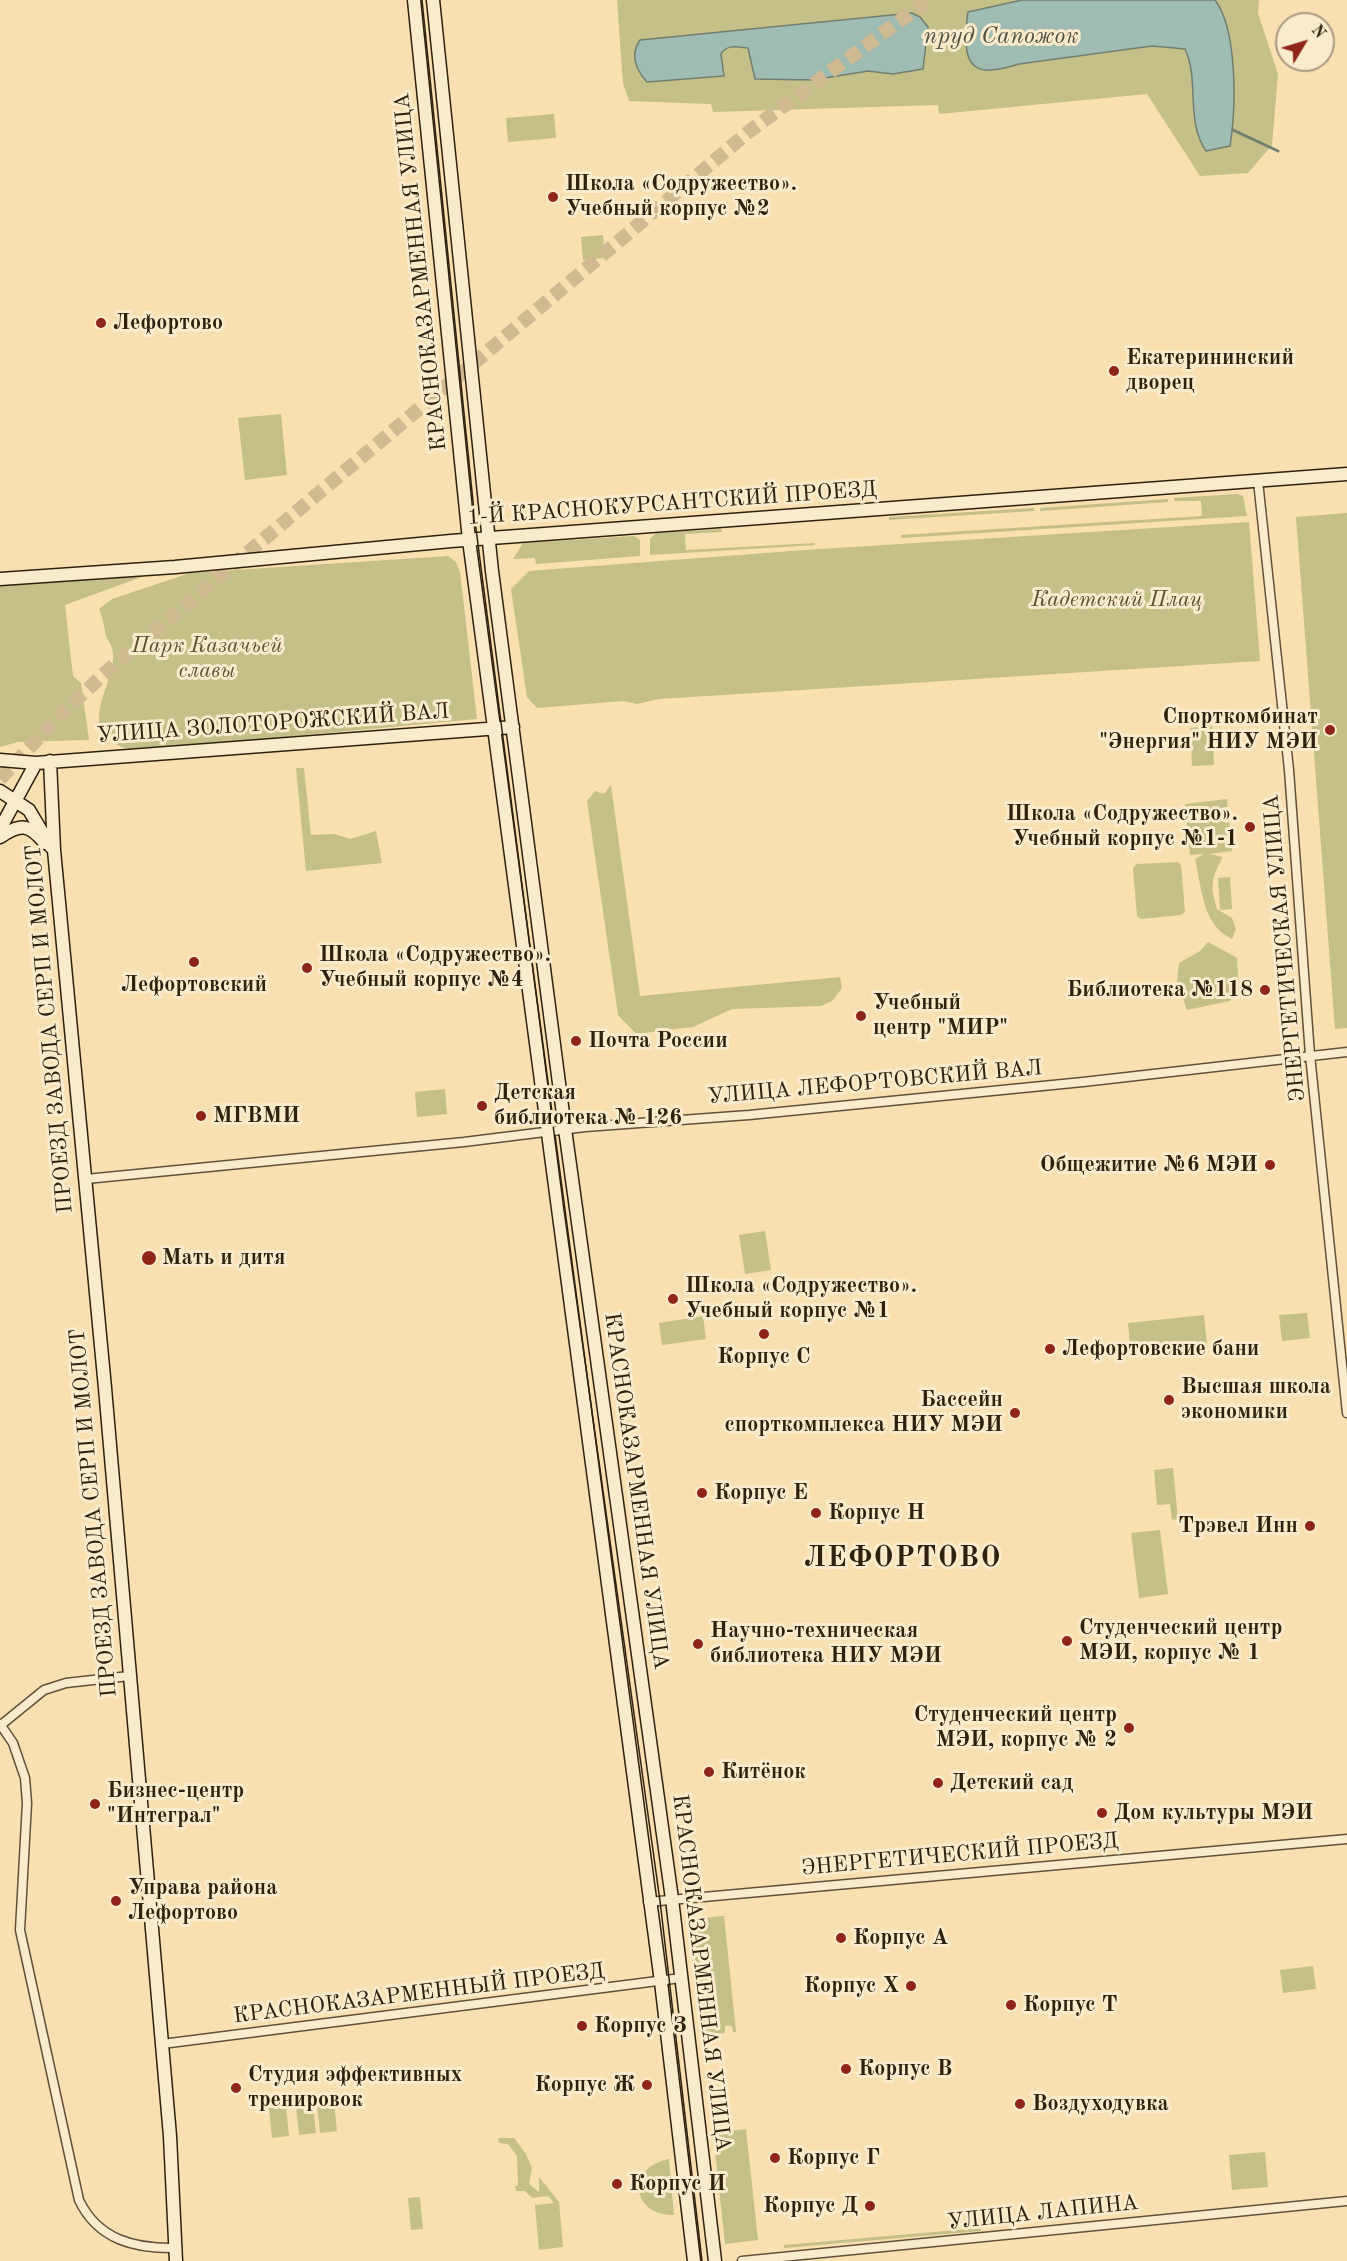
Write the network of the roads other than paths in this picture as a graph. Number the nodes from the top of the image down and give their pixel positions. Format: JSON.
{"nodes":[{"id":1,"x":414,"y":0,"type":"edge"},
{"id":2,"x":433,"y":0,"type":"edge"},
{"id":3,"x":1347,"y":474,"type":"edge"},
{"id":4,"x":1258,"y":481,"type":"junction"},
{"id":5,"x":490,"y":538,"type":"junction"},
{"id":6,"x":469,"y":540,"type":"junction"},
{"id":7,"x":0,"y":579,"type":"edge"},
{"id":8,"x":513,"y":727,"type":"junction"},
{"id":9,"x":494,"y":729,"type":"junction"},
{"id":10,"x":0,"y":760,"type":"edge"},
{"id":11,"x":50,"y":761,"type":"junction"},
{"id":12,"x":36,"y":763,"type":"junction"},
{"id":13,"x":0,"y":791,"type":"edge"},
{"id":14,"x":16,"y":801,"type":"junction"},
{"id":15,"x":0,"y":829,"type":"edge"},
{"id":16,"x":0,"y":837,"type":"edge"},
{"id":17,"x":54,"y":854,"type":"junction"},
{"id":18,"x":1347,"y":1052,"type":"edge"},
{"id":19,"x":1310,"y":1055,"type":"junction"},
{"id":20,"x":565,"y":1129,"type":"junction"},
{"id":21,"x":548,"y":1131,"type":"junction"},
{"id":22,"x":86,"y":1179,"type":"junction"},
{"id":23,"x":1347,"y":1413,"type":"edge"},
{"id":24,"x":129,"y":1676,"type":"junction"},
{"id":25,"x":1,"y":1725,"type":"edge"},
{"id":26,"x":1347,"y":1839,"type":"edge"},
{"id":27,"x":672,"y":1899,"type":"junction"},
{"id":28,"x":648,"y":1902,"type":"junction"},
{"id":29,"x":681,"y":1978,"type":"junction"},
{"id":30,"x":661,"y":1983,"type":"junction"},
{"id":31,"x":162,"y":2044,"type":"junction"},
{"id":32,"x":1347,"y":2201,"type":"edge"},
{"id":33,"x":177,"y":2248,"type":"junction"},
{"id":34,"x":176,"y":2261,"type":"edge"},
{"id":35,"x":694,"y":2261,"type":"edge"},
{"id":36,"x":715,"y":2261,"type":"edge"},
{"id":37,"x":742,"y":2261,"type":"edge"}],
"edges":[{"from":1,"to":6,"type":"main road","name":"КРАСНОКАЗАРМЕННАЯ УЛИЦА"},
{"from":2,"to":5,"type":"main road","name":"КРАСНОКАЗАРМЕННАЯ УЛИЦА"},
{"from":3,"to":4,"type":"main road","name":"1-Й КРАСНОКУРСАНТСКИЙ ПРОЕЗД"},
{"from":4,"to":5,"type":"main road","name":"1-Й КРАСНОКУРСАНТСКИЙ ПРОЕЗД"},
{"from":4,"to":19,"type":"street","name":"ЭНЕРГЕТИЧЕСКАЯ УЛИЦА"},
{"from":5,"to":6,"type":"main road","name":"1-Й КРАСНОКУРСАНТСКИЙ ПРОЕЗД"},
{"from":5,"to":8,"type":"main road","name":"КРАСНОКАЗАРМЕННАЯ УЛИЦА"},
{"from":6,"to":7,"type":"main road","name":"1-Й КРАСНОКУРСАНТСКИЙ ПРОЕЗД"},
{"from":6,"to":9,"type":"main road","name":"КРАСНОКАЗАРМЕННАЯ УЛИЦА"},
{"from":8,"to":9,"type":"main road","name":"УЛИЦА ЗОЛОТОРОЖСКИЙ ВАЛ"},
{"from":8,"to":20,"type":"main road","name":"КРАСНОКАЗАРМЕННАЯ УЛИЦА"},
{"from":9,"to":11,"type":"main road","name":"УЛИЦА ЗОЛОТОРОЖСКИЙ ВАЛ"},
{"from":9,"to":21,"type":"main road","name":"КРАСНОКАЗАРМЕННАЯ УЛИЦА"},
{"from":10,"to":12,"type":"main road","name":"УЛИЦА ЗОЛОТОРОЖСКИЙ ВАЛ"},
{"from":11,"to":12,"type":"main road","name":"УЛИЦА ЗОЛОТОРОЖСКИЙ ВАЛ"},
{"from":11,"to":17,"type":"main road","name":"ПРОЕЗД ЗАВОДА СЕРП И МОЛОТ"},
{"from":12,"to":14,"type":"main road"},
{"from":13,"to":14,"type":"main road"},
{"from":14,"to":15,"type":"main road"},
{"from":14,"to":17,"type":"main road"},
{"from":16,"to":17,"type":"main road"},
{"from":17,"to":22,"type":"main road","name":"ПРОЕЗД ЗАВОДА СЕРП И МОЛОТ"},
{"from":18,"to":19,"type":"street","name":"УЛИЦА ЛЕФОРТОВСКИЙ ВАЛ"},
{"from":19,"to":20,"type":"street","name":"УЛИЦА ЛЕФОРТОВСКИЙ ВАЛ"},
{"from":19,"to":23,"type":"street","name":"ЭНЕРГЕТИЧЕСКАЯ УЛИЦА"},
{"from":20,"to":21,"type":"street","name":"УЛИЦА ЛЕФОРТОВСКИЙ ВАЛ"},
{"from":20,"to":27,"type":"main road","name":"КРАСНОКАЗАРМЕННАЯ УЛИЦА"},
{"from":21,"to":22,"type":"street","name":"УЛИЦА ЛЕФОРТОВСКИЙ ВАЛ"},
{"from":21,"to":28,"type":"main road","name":"КРАСНОКАЗАРМЕННАЯ УЛИЦА"},
{"from":22,"to":24,"type":"main road","name":"ПРОЕЗД ЗАВОДА СЕРП И МОЛОТ"},
{"from":24,"to":25,"type":"street"},
{"from":24,"to":31,"type":"main road","name":"ПРОЕЗД ЗАВОДА СЕРП И МОЛОТ"},
{"from":25,"to":33,"type":"street"},
{"from":26,"to":27,"type":"street","name":"ЭНЕРГЕТИЧЕСКИЙ ПРОЕЗД"},
{"from":27,"to":28,"type":"street","name":"ЭНЕРГЕТИЧЕСКИЙ ПРОЕЗД"},
{"from":27,"to":29,"type":"main road","name":"КРАСНОКАЗАРМЕННАЯ УЛИЦА"},
{"from":28,"to":30,"type":"main road","name":"КРАСНОКАЗАРМЕННАЯ УЛИЦА"},
{"from":29,"to":30,"type":"street","name":"КРАСНОКАЗАРМЕННЫЙ ПРОЕЗД"},
{"from":29,"to":36,"type":"main road","name":"КРАСНОКАЗАРМЕННАЯ УЛИЦА"},
{"from":30,"to":31,"type":"street","name":"КРАСНОКАЗАРМЕННЫЙ ПРОЕЗД"},
{"from":30,"to":35,"type":"main road","name":"КРАСНОКАЗАРМЕННАЯ УЛИЦА"},
{"from":31,"to":33,"type":"main road","name":"ПРОЕЗД ЗАВОДА СЕРП И МОЛОТ"},
{"from":32,"to":37,"type":"street","name":"УЛИЦА ЛАПИНА"},
{"from":33,"to":34,"type":"main road","name":"ПРОЕЗД ЗАВОДА СЕРП И МОЛОТ"}]}
